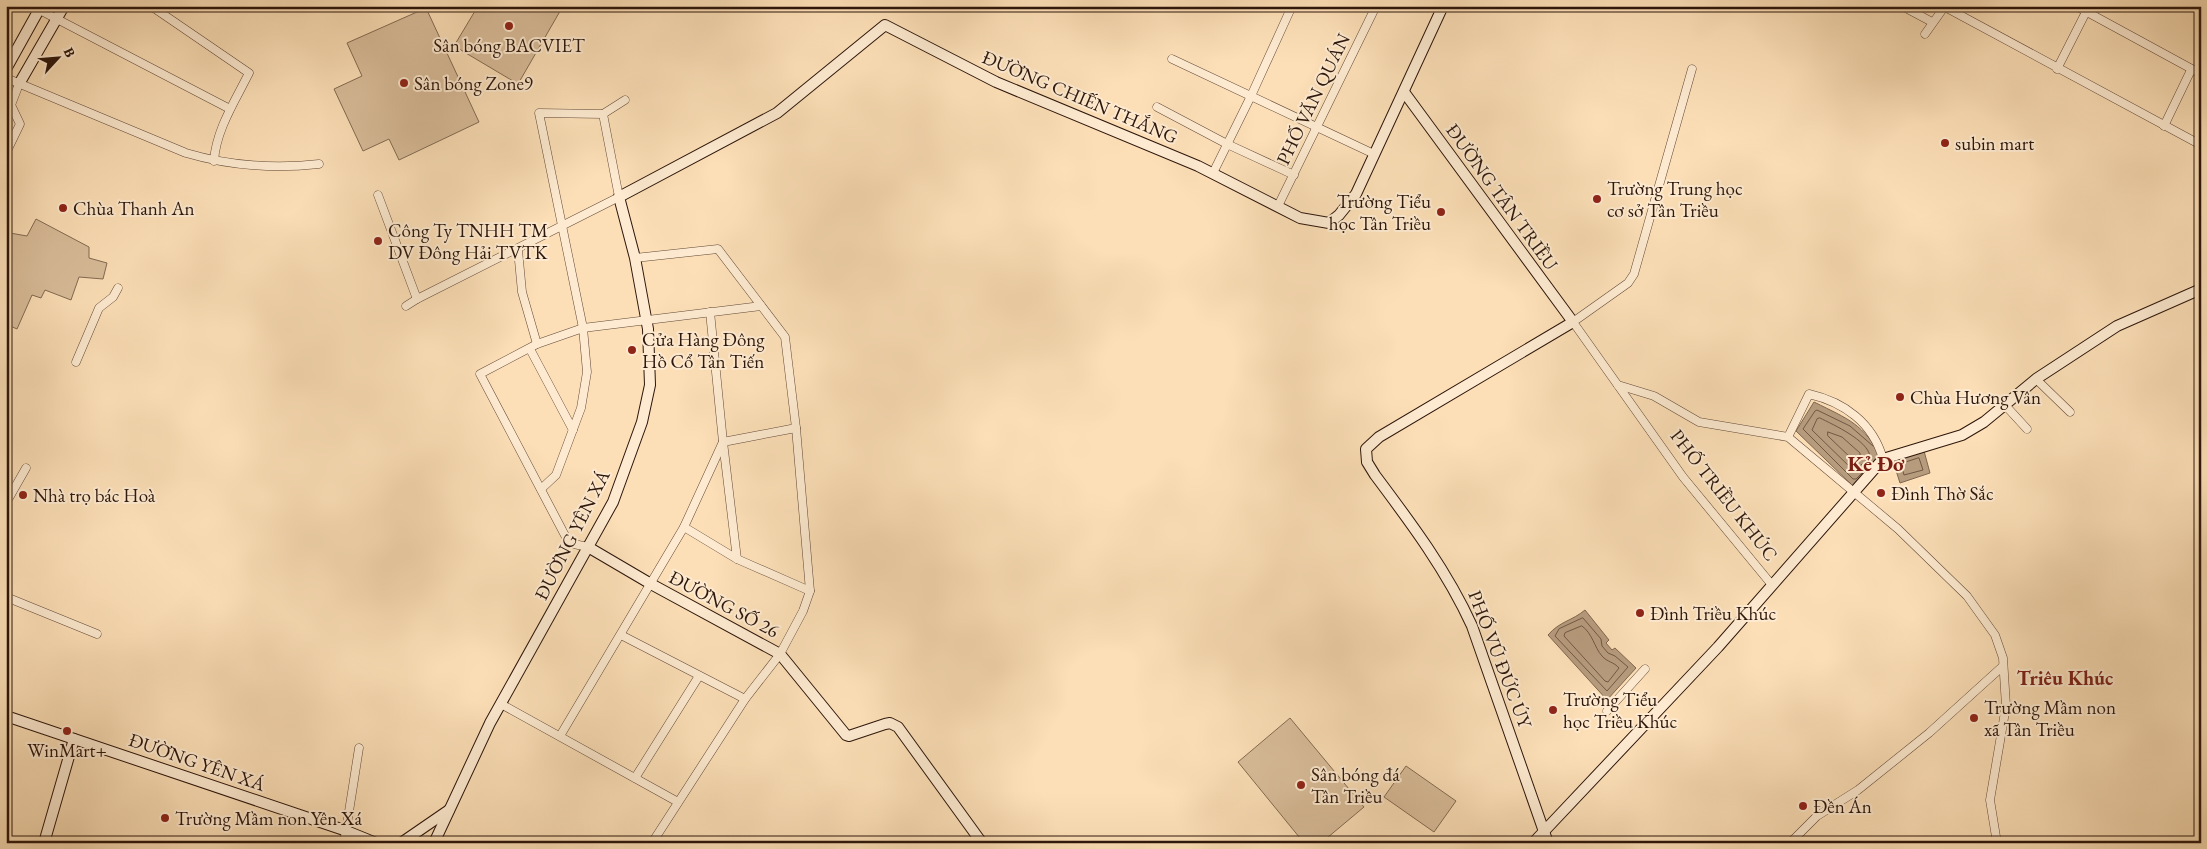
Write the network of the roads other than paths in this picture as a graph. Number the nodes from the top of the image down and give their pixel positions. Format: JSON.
{"nodes":[{"id":1,"x":64,"y":6,"type":"edge"},
{"id":2,"x":151,"y":6,"type":"edge"},
{"id":3,"x":1292,"y":6,"type":"edge"},
{"id":4,"x":1376,"y":6,"type":"edge"},
{"id":5,"x":1442,"y":6,"type":"edge"},
{"id":6,"x":1902,"y":6,"type":"edge"},
{"id":7,"x":1945,"y":6,"type":"edge"},
{"id":8,"x":2076,"y":6,"type":"edge"},
{"id":9,"x":37,"y":7,"type":"edge"},
{"id":10,"x":2086,"y":12,"type":"junction"},
{"id":11,"x":57,"y":19,"type":"junction"},
{"id":12,"x":1932,"y":22,"type":"junction"},
{"id":13,"x":1925,"y":34,"type":"dead end"},
{"id":14,"x":1172,"y":59,"type":"dead end"},
{"id":15,"x":6,"y":69,"type":"edge"},
{"id":16,"x":1692,"y":69,"type":"dead end"},
{"id":17,"x":2056,"y":69,"type":"junction"},
{"id":18,"x":2191,"y":70,"type":"junction"},
{"id":19,"x":2201,"y":74,"type":"edge"},
{"id":20,"x":6,"y":78,"type":"edge"},
{"id":21,"x":19,"y":84,"type":"junction"},
{"id":22,"x":1404,"y":92,"type":"junction"},
{"id":23,"x":1251,"y":96,"type":"junction"},
{"id":24,"x":625,"y":100,"type":"dead end"},
{"id":25,"x":1157,"y":107,"type":"dead end"},
{"id":26,"x":230,"y":110,"type":"junction"},
{"id":27,"x":603,"y":114,"type":"junction"},
{"id":28,"x":2164,"y":126,"type":"junction"},
{"id":29,"x":1318,"y":127,"type":"junction"},
{"id":30,"x":1227,"y":144,"type":"junction"},
{"id":31,"x":2201,"y":145,"type":"edge"},
{"id":32,"x":6,"y":153,"type":"edge"},
{"id":33,"x":1374,"y":154,"type":"junction"},
{"id":34,"x":214,"y":161,"type":"junction"},
{"id":35,"x":319,"y":164,"type":"dead end"},
{"id":36,"x":1213,"y":173,"type":"junction"},
{"id":37,"x":1294,"y":175,"type":"junction"},
{"id":38,"x":378,"y":196,"type":"dead end"},
{"id":39,"x":619,"y":198,"type":"junction"},
{"id":40,"x":1278,"y":206,"type":"junction"},
{"id":41,"x":562,"y":226,"type":"junction"},
{"id":42,"x":518,"y":250,"type":"junction"},
{"id":43,"x":635,"y":258,"type":"junction"},
{"id":44,"x":118,"y":288,"type":"dead end"},
{"id":45,"x":2201,"y":289,"type":"edge"},
{"id":46,"x":417,"y":299,"type":"junction"},
{"id":47,"x":406,"y":306,"type":"dead end"},
{"id":48,"x":761,"y":306,"type":"junction"},
{"id":49,"x":710,"y":312,"type":"junction"},
{"id":50,"x":646,"y":319,"type":"junction"},
{"id":51,"x":1573,"y":322,"type":"junction"},
{"id":52,"x":583,"y":328,"type":"junction"},
{"id":53,"x":533,"y":347,"type":"junction"},
{"id":54,"x":76,"y":362,"type":"dead end"},
{"id":55,"x":2036,"y":379,"type":"junction"},
{"id":56,"x":1618,"y":385,"type":"junction"},
{"id":57,"x":2005,"y":405,"type":"junction"},
{"id":58,"x":2070,"y":412,"type":"dead end"},
{"id":59,"x":796,"y":428,"type":"junction"},
{"id":60,"x":2027,"y":429,"type":"dead end"},
{"id":61,"x":573,"y":430,"type":"junction"},
{"id":62,"x":1788,"y":437,"type":"junction"},
{"id":63,"x":723,"y":442,"type":"junction"},
{"id":64,"x":1883,"y":459,"type":"junction"},
{"id":65,"x":26,"y":468,"type":"dead end"},
{"id":66,"x":541,"y":489,"type":"junction"},
{"id":67,"x":1854,"y":492,"type":"junction"},
{"id":68,"x":6,"y":502,"type":"edge"},
{"id":69,"x":684,"y":527,"type":"junction"},
{"id":70,"x":588,"y":547,"type":"junction"},
{"id":71,"x":738,"y":559,"type":"junction"},
{"id":72,"x":651,"y":584,"type":"junction"},
{"id":73,"x":1772,"y":585,"type":"junction"},
{"id":74,"x":810,"y":591,"type":"junction"},
{"id":75,"x":6,"y":597,"type":"edge"},
{"id":76,"x":97,"y":634,"type":"dead end"},
{"id":77,"x":621,"y":635,"type":"junction"},
{"id":78,"x":780,"y":654,"type":"junction"},
{"id":79,"x":2003,"y":666,"type":"junction"},
{"id":80,"x":1645,"y":669,"type":"dead end"},
{"id":81,"x":699,"y":676,"type":"junction"},
{"id":82,"x":745,"y":699,"type":"junction"},
{"id":83,"x":501,"y":704,"type":"junction"},
{"id":84,"x":1607,"y":711,"type":"dead end"},
{"id":85,"x":6,"y":716,"type":"edge"},
{"id":86,"x":560,"y":736,"type":"junction"},
{"id":87,"x":74,"y":739,"type":"junction"},
{"id":88,"x":359,"y":748,"type":"dead end"},
{"id":89,"x":635,"y":778,"type":"junction"},
{"id":90,"x":678,"y":802,"type":"junction"},
{"id":91,"x":450,"y":809,"type":"junction"},
{"id":92,"x":344,"y":830,"type":"junction"},
{"id":93,"x":1544,"y":832,"type":"junction"},
{"id":94,"x":44,"y":843,"type":"edge"},
{"id":95,"x":344,"y":843,"type":"edge"},
{"id":96,"x":376,"y":843,"type":"edge"},
{"id":97,"x":402,"y":843,"type":"edge"},
{"id":98,"x":434,"y":843,"type":"edge"},
{"id":99,"x":652,"y":843,"type":"edge"},
{"id":100,"x":982,"y":843,"type":"edge"},
{"id":101,"x":1533,"y":843,"type":"edge"},
{"id":102,"x":1548,"y":843,"type":"edge"},
{"id":103,"x":1790,"y":843,"type":"edge"},
{"id":104,"x":1997,"y":843,"type":"edge"}],
"edges":[{"from":1,"to":11,"type":"street"},
{"from":2,"to":26,"type":"street"},
{"from":3,"to":23,"type":"street"},
{"from":4,"to":29,"type":"street","name":"PHỐ VĂN QUÁN"},
{"from":5,"to":22,"type":"street","name":"ĐƯỜNG CHIẾN THẮNG"},
{"from":6,"to":12,"type":"street"},
{"from":7,"to":12,"type":"street"},
{"from":7,"to":17,"type":"street"},
{"from":8,"to":10,"type":"street"},
{"from":9,"to":11,"type":"street"},
{"from":9,"to":15,"type":"street"},
{"from":10,"to":17,"type":"street"},
{"from":10,"to":18,"type":"street"},
{"from":11,"to":21,"type":"street"},
{"from":11,"to":26,"type":"street"},
{"from":12,"to":13,"type":"street"},
{"from":14,"to":23,"type":"street"},
{"from":16,"to":51,"type":"street"},
{"from":17,"to":28,"type":"street"},
{"from":18,"to":19,"type":"street"},
{"from":18,"to":28,"type":"street"},
{"from":20,"to":21,"type":"street"},
{"from":21,"to":32,"type":"street"},
{"from":21,"to":34,"type":"street"},
{"from":22,"to":33,"type":"street","name":"ĐƯỜNG CHIẾN THẮNG"},
{"from":22,"to":51,"type":"street","name":"ĐƯỜNG TÂN TRIỀU"},
{"from":23,"to":29,"type":"street"},
{"from":23,"to":30,"type":"street"},
{"from":24,"to":27,"type":"street"},
{"from":25,"to":30,"type":"street"},
{"from":26,"to":34,"type":"street"},
{"from":27,"to":39,"type":"street","name":"ĐƯỜNG YÊN XÁ"},
{"from":27,"to":41,"type":"street"},
{"from":28,"to":31,"type":"street"},
{"from":29,"to":33,"type":"street"},
{"from":29,"to":37,"type":"street","name":"PHỐ VĂN QUÁN"},
{"from":30,"to":36,"type":"street"},
{"from":30,"to":37,"type":"street"},
{"from":33,"to":40,"type":"street","name":"ĐƯỜNG CHIẾN THẮNG"},
{"from":34,"to":35,"type":"street"},
{"from":36,"to":39,"type":"street","name":"ĐƯỜNG CHIẾN THẮNG"},
{"from":36,"to":40,"type":"street","name":"ĐƯỜNG CHIẾN THẮNG"},
{"from":37,"to":40,"type":"street","name":"PHỐ VĂN QUÁN"},
{"from":38,"to":46,"type":"street"},
{"from":39,"to":41,"type":"street"},
{"from":39,"to":43,"type":"street","name":"ĐƯỜNG YÊN XÁ"},
{"from":41,"to":42,"type":"street"},
{"from":41,"to":52,"type":"street"},
{"from":42,"to":46,"type":"street"},
{"from":42,"to":53,"type":"street"},
{"from":43,"to":48,"type":"street"},
{"from":43,"to":50,"type":"street","name":"ĐƯỜNG YÊN XÁ"},
{"from":44,"to":54,"type":"street"},
{"from":45,"to":55,"type":"street"},
{"from":46,"to":47,"type":"street"},
{"from":48,"to":49,"type":"street"},
{"from":48,"to":59,"type":"street"},
{"from":49,"to":50,"type":"street"},
{"from":49,"to":63,"type":"street"},
{"from":50,"to":52,"type":"street"},
{"from":50,"to":70,"type":"street","name":"ĐƯỜNG YÊN XÁ"},
{"from":51,"to":56,"type":"street","name":"ĐƯỜNG TÂN TRIỀU"},
{"from":51,"to":93,"type":"street","name":"PHỐ VŨ ĐỨC ÚY"},
{"from":52,"to":53,"type":"street"},
{"from":52,"to":61,"type":"street"},
{"from":53,"to":61,"type":"street"},
{"from":53,"to":66,"type":"street"},
{"from":55,"to":57,"type":"street"},
{"from":55,"to":58,"type":"street"},
{"from":56,"to":62,"type":"street"},
{"from":56,"to":73,"type":"street","name":"PHỐ TRIỀU KHÚC"},
{"from":57,"to":60,"type":"street"},
{"from":57,"to":64,"type":"street"},
{"from":59,"to":63,"type":"street"},
{"from":59,"to":74,"type":"street"},
{"from":61,"to":66,"type":"street"},
{"from":62,"to":64,"type":"street"},
{"from":62,"to":67,"type":"street"},
{"from":63,"to":69,"type":"street"},
{"from":63,"to":71,"type":"street"},
{"from":64,"to":67,"type":"street","name":"PHỐ TRIỀU KHÚC"},
{"from":65,"to":68,"type":"street"},
{"from":66,"to":70,"type":"street"},
{"from":67,"to":73,"type":"street","name":"PHỐ TRIỀU KHÚC"},
{"from":67,"to":79,"type":"street"},
{"from":69,"to":71,"type":"street"},
{"from":69,"to":72,"type":"street"},
{"from":70,"to":72,"type":"street","name":"ĐƯỜNG SỐ 26"},
{"from":70,"to":83,"type":"street","name":"ĐƯỜNG YÊN XÁ"},
{"from":71,"to":74,"type":"street"},
{"from":72,"to":77,"type":"street"},
{"from":72,"to":78,"type":"street","name":"ĐƯỜNG SỐ 26"},
{"from":73,"to":93,"type":"street"},
{"from":74,"to":78,"type":"street"},
{"from":75,"to":76,"type":"street"},
{"from":77,"to":81,"type":"street"},
{"from":77,"to":86,"type":"street"},
{"from":78,"to":82,"type":"street"},
{"from":78,"to":100,"type":"street"},
{"from":79,"to":103,"type":"street"},
{"from":79,"to":104,"type":"street"},
{"from":80,"to":84,"type":"street"},
{"from":81,"to":82,"type":"street"},
{"from":81,"to":89,"type":"street"},
{"from":82,"to":90,"type":"street"},
{"from":83,"to":86,"type":"street"},
{"from":83,"to":91,"type":"street","name":"ĐƯỜNG YÊN XÁ"},
{"from":85,"to":87,"type":"street","name":"ĐƯỜNG YÊN XÁ"},
{"from":86,"to":89,"type":"street"},
{"from":87,"to":92,"type":"street","name":"ĐƯỜNG YÊN XÁ"},
{"from":87,"to":94,"type":"street"},
{"from":88,"to":92,"type":"street"},
{"from":89,"to":90,"type":"street"},
{"from":90,"to":99,"type":"street"},
{"from":91,"to":97,"type":"street","name":"ĐƯỜNG YÊN XÁ"},
{"from":91,"to":98,"type":"street","name":"ĐƯỜNG YÊN XÁ"},
{"from":92,"to":95,"type":"street"},
{"from":92,"to":96,"type":"street","name":"ĐƯỜNG YÊN XÁ"},
{"from":93,"to":101,"type":"street"},
{"from":93,"to":102,"type":"street","name":"PHỐ VŨ ĐỨC ÚY"}]}
